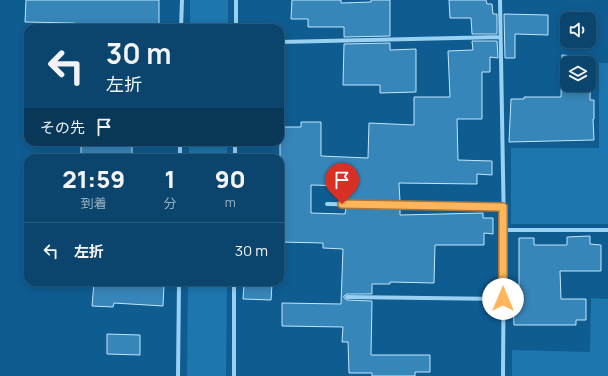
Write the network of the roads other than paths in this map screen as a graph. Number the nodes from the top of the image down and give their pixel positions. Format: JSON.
{"nodes":[{"id":1,"x":182,"y":0,"type":"edge"},
{"id":2,"x":236,"y":0,"type":"edge"},
{"id":3,"x":500,"y":0,"type":"edge"},
{"id":4,"x":181,"y":24,"type":"edge"},
{"id":5,"x":236,"y":24,"type":"edge"},
{"id":6,"x":500,"y":37,"type":"junction"},
{"id":7,"x":284,"y":42,"type":"edge"},
{"id":8,"x":327,"y":204,"type":"dead end"},
{"id":9,"x":503,"y":207,"type":"junction"},
{"id":10,"x":504,"y":230,"type":"junction"},
{"id":11,"x":608,"y":230,"type":"edge"},
{"id":12,"x":179,"y":286,"type":"edge"},
{"id":13,"x":234,"y":286,"type":"edge"},
{"id":14,"x":347,"y":298,"type":"dead end"},
{"id":15,"x":503,"y":299,"type":"junction"},
{"id":16,"x":178,"y":376,"type":"edge"},
{"id":17,"x":234,"y":376,"type":"edge"},
{"id":18,"x":503,"y":376,"type":"edge"}],
"edges":[{"from":1,"to":4,"type":"street"},
{"from":2,"to":5,"type":"street"},
{"from":3,"to":6,"type":"street"},
{"from":6,"to":7,"type":"street"},
{"from":6,"to":9,"type":"street"},
{"from":8,"to":9,"type":"street"},
{"from":9,"to":10,"type":"street"},
{"from":10,"to":11,"type":"street"},
{"from":10,"to":15,"type":"street"},
{"from":12,"to":16,"type":"street"},
{"from":13,"to":17,"type":"street"},
{"from":14,"to":15,"type":"street"},
{"from":15,"to":18,"type":"street"}]}
